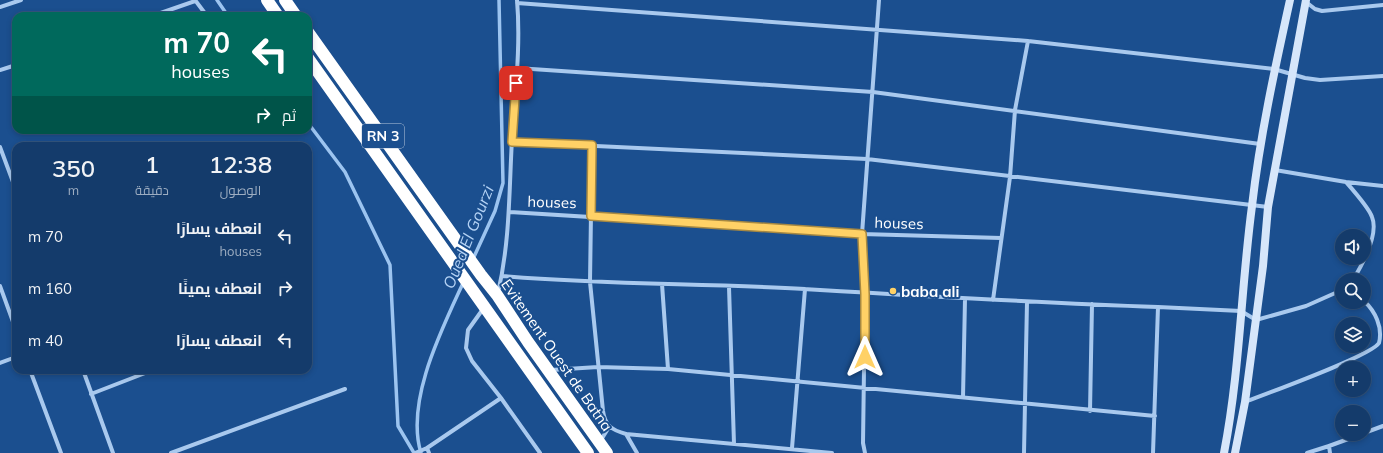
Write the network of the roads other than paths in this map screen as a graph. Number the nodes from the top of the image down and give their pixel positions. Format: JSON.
{"nodes":[{"id":1,"x":21,"y":0,"type":"edge"},
{"id":2,"x":195,"y":0,"type":"edge"},
{"id":3,"x":267,"y":0,"type":"edge"},
{"id":4,"x":285,"y":0,"type":"edge"},
{"id":5,"x":879,"y":0,"type":"edge"},
{"id":6,"x":1290,"y":0,"type":"edge"},
{"id":7,"x":1304,"y":0,"type":"edge"},
{"id":8,"x":517,"y":2,"type":"edge"},
{"id":9,"x":1383,"y":5,"type":"edge"},
{"id":10,"x":0,"y":7,"type":"edge"},
{"id":11,"x":163,"y":12,"type":"edge"},
{"id":12,"x":204,"y":12,"type":"edge"},
{"id":13,"x":275,"y":12,"type":"edge"},
{"id":14,"x":293,"y":12,"type":"edge"},
{"id":15,"x":878,"y":31,"type":"junction"},
{"id":16,"x":312,"y":38,"type":"edge"},
{"id":17,"x":1028,"y":41,"type":"junction"},
{"id":18,"x":312,"y":64,"type":"edge"},
{"id":19,"x":12,"y":66,"type":"edge"},
{"id":20,"x":517,"y":68,"type":"junction"},
{"id":21,"x":0,"y":70,"type":"edge"},
{"id":22,"x":1274,"y":70,"type":"junction"},
{"id":23,"x":1293,"y":75,"type":"junction"},
{"id":24,"x":1383,"y":76,"type":"edge"},
{"id":25,"x":873,"y":92,"type":"junction"},
{"id":26,"x":1016,"y":110,"type":"junction"},
{"id":27,"x":512,"y":142,"type":"junction"},
{"id":28,"x":1260,"y":144,"type":"junction"},
{"id":29,"x":592,"y":145,"type":"junction"},
{"id":30,"x":0,"y":147,"type":"edge"},
{"id":31,"x":867,"y":159,"type":"junction"},
{"id":32,"x":1275,"y":170,"type":"junction"},
{"id":33,"x":1010,"y":177,"type":"junction"},
{"id":34,"x":12,"y":179,"type":"edge"},
{"id":35,"x":1346,"y":182,"type":"junction"},
{"id":36,"x":1383,"y":186,"type":"edge"},
{"id":37,"x":1252,"y":207,"type":"junction"},
{"id":38,"x":1268,"y":207,"type":"junction"},
{"id":39,"x":510,"y":212,"type":"junction"},
{"id":40,"x":591,"y":216,"type":"junction"},
{"id":41,"x":862,"y":234,"type":"junction"},
{"id":42,"x":1000,"y":238,"type":"junction"},
{"id":43,"x":1357,"y":273,"type":"edge"},
{"id":44,"x":502,"y":276,"type":"junction"},
{"id":45,"x":590,"y":282,"type":"junction"},
{"id":46,"x":662,"y":284,"type":"junction"},
{"id":47,"x":0,"y":286,"type":"edge"},
{"id":48,"x":729,"y":287,"type":"junction"},
{"id":49,"x":805,"y":289,"type":"junction"},
{"id":50,"x":1335,"y":293,"type":"edge"},
{"id":51,"x":865,"y":294,"type":"junction"},
{"id":52,"x":497,"y":295,"type":"junction"},
{"id":53,"x":965,"y":299,"type":"junction"},
{"id":54,"x":993,"y":300,"type":"junction"},
{"id":55,"x":1027,"y":302,"type":"junction"},
{"id":56,"x":1092,"y":304,"type":"junction"},
{"id":57,"x":484,"y":307,"type":"junction"},
{"id":58,"x":1158,"y":307,"type":"junction"},
{"id":59,"x":1371,"y":307,"type":"edge"},
{"id":60,"x":1242,"y":311,"type":"junction"},
{"id":61,"x":12,"y":319,"type":"edge"},
{"id":62,"x":1256,"y":320,"type":"junction"},
{"id":63,"x":1383,"y":342,"type":"edge"},
{"id":64,"x":1378,"y":345,"type":"junction"},
{"id":65,"x":12,"y":359,"type":"edge"},
{"id":66,"x":0,"y":364,"type":"edge"},
{"id":67,"x":598,"y":367,"type":"junction"},
{"id":68,"x":668,"y":369,"type":"junction"},
{"id":69,"x":548,"y":370,"type":"junction"},
{"id":70,"x":31,"y":374,"type":"edge"},
{"id":71,"x":84,"y":374,"type":"edge"},
{"id":72,"x":143,"y":374,"type":"edge"},
{"id":73,"x":731,"y":375,"type":"junction"},
{"id":74,"x":798,"y":382,"type":"junction"},
{"id":75,"x":345,"y":388,"type":"dead end"},
{"id":76,"x":865,"y":389,"type":"junction"},
{"id":77,"x":91,"y":394,"type":"junction"},
{"id":78,"x":963,"y":397,"type":"junction"},
{"id":79,"x":501,"y":398,"type":"junction"},
{"id":80,"x":1245,"y":402,"type":"junction"},
{"id":81,"x":1025,"y":404,"type":"junction"},
{"id":82,"x":1090,"y":411,"type":"junction"},
{"id":83,"x":1155,"y":416,"type":"junction"},
{"id":84,"x":1383,"y":426,"type":"edge"},
{"id":85,"x":609,"y":427,"type":"junction"},
{"id":86,"x":1371,"y":431,"type":"edge"},
{"id":87,"x":626,"y":434,"type":"junction"},
{"id":88,"x":1343,"y":441,"type":"edge"},
{"id":89,"x":599,"y":442,"type":"junction"},
{"id":90,"x":734,"y":444,"type":"junction"},
{"id":91,"x":1329,"y":446,"type":"junction"},
{"id":92,"x":427,"y":448,"type":"junction"},
{"id":93,"x":792,"y":448,"type":"junction"},
{"id":94,"x":61,"y":453,"type":"edge"},
{"id":95,"x":113,"y":453,"type":"edge"},
{"id":96,"x":171,"y":453,"type":"edge"},
{"id":97,"x":415,"y":453,"type":"edge"},
{"id":98,"x":429,"y":453,"type":"edge"},
{"id":99,"x":539,"y":453,"type":"edge"},
{"id":100,"x":588,"y":453,"type":"edge"},
{"id":101,"x":607,"y":453,"type":"edge"},
{"id":102,"x":637,"y":453,"type":"edge"},
{"id":103,"x":832,"y":453,"type":"edge"},
{"id":104,"x":865,"y":453,"type":"edge"},
{"id":105,"x":1024,"y":453,"type":"edge"},
{"id":106,"x":1153,"y":453,"type":"edge"},
{"id":107,"x":1224,"y":453,"type":"edge"},
{"id":108,"x":1235,"y":453,"type":"edge"},
{"id":109,"x":1307,"y":453,"type":"edge"},
{"id":110,"x":1330,"y":453,"type":"edge"}],
"edges":[{"from":1,"to":10,"type":"street"},
{"from":2,"to":11,"type":"street"},
{"from":2,"to":12,"type":"street"},
{"from":3,"to":13,"type":"highway"},
{"from":4,"to":14,"type":"highway"},
{"from":5,"to":15,"type":"street"},
{"from":6,"to":22,"type":"main road"},
{"from":7,"to":9,"type":"street"},
{"from":7,"to":23,"type":"main road"},
{"from":8,"to":15,"type":"street"},
{"from":8,"to":20,"type":"street"},
{"from":15,"to":17,"type":"street"},
{"from":15,"to":25,"type":"street"},
{"from":16,"to":52,"type":"highway","name":"Evitement Ouest de Batna","number":"RN 3"},
{"from":17,"to":22,"type":"street"},
{"from":17,"to":26,"type":"street"},
{"from":18,"to":57,"type":"highway","name":"Evitement Ouest de Batna","number":"RN 3"},
{"from":19,"to":21,"type":"street"},
{"from":20,"to":25,"type":"street"},
{"from":20,"to":27,"type":"street"},
{"from":22,"to":23,"type":"street"},
{"from":22,"to":28,"type":"main road"},
{"from":23,"to":24,"type":"street"},
{"from":23,"to":32,"type":"main road"},
{"from":25,"to":26,"type":"street"},
{"from":25,"to":31,"type":"street"},
{"from":26,"to":28,"type":"street"},
{"from":26,"to":33,"type":"street"},
{"from":27,"to":29,"type":"street"},
{"from":27,"to":39,"type":"street"},
{"from":28,"to":37,"type":"main road"},
{"from":29,"to":31,"type":"street"},
{"from":29,"to":40,"type":"street"},
{"from":30,"to":34,"type":"street"},
{"from":31,"to":33,"type":"street"},
{"from":31,"to":41,"type":"street"},
{"from":32,"to":35,"type":"street"},
{"from":32,"to":38,"type":"main road"},
{"from":33,"to":37,"type":"street"},
{"from":33,"to":42,"type":"street"},
{"from":35,"to":36,"type":"street"},
{"from":35,"to":43,"type":"street"},
{"from":37,"to":38,"type":"street"},
{"from":37,"to":60,"type":"main road"},
{"from":38,"to":62,"type":"main road"},
{"from":39,"to":40,"type":"street","name":"houses"},
{"from":39,"to":44,"type":"street"},
{"from":40,"to":41,"type":"street","name":"houses"},
{"from":40,"to":45,"type":"street"},
{"from":41,"to":42,"type":"street","name":"houses"},
{"from":41,"to":51,"type":"street"},
{"from":42,"to":54,"type":"street"},
{"from":44,"to":45,"type":"street"},
{"from":44,"to":52,"type":"street"},
{"from":45,"to":46,"type":"street"},
{"from":45,"to":67,"type":"street"},
{"from":46,"to":48,"type":"street"},
{"from":46,"to":68,"type":"street"},
{"from":47,"to":61,"type":"street"},
{"from":48,"to":49,"type":"street"},
{"from":48,"to":73,"type":"street"},
{"from":49,"to":51,"type":"street"},
{"from":49,"to":74,"type":"street"},
{"from":50,"to":62,"type":"street"},
{"from":51,"to":53,"type":"street"},
{"from":51,"to":76,"type":"street"},
{"from":52,"to":69,"type":"highway","name":"Evitement Ouest de Batna","number":"RN 3"},
{"from":53,"to":54,"type":"street"},
{"from":53,"to":78,"type":"street"},
{"from":54,"to":55,"type":"street"},
{"from":55,"to":56,"type":"street"},
{"from":55,"to":81,"type":"street"},
{"from":56,"to":58,"type":"street"},
{"from":56,"to":82,"type":"street"},
{"from":57,"to":79,"type":"street"},
{"from":57,"to":100,"type":"highway","name":"Evitement Ouest de Batna","number":"RN 3"},
{"from":58,"to":60,"type":"street"},
{"from":58,"to":83,"type":"street"},
{"from":59,"to":64,"type":"street"},
{"from":60,"to":62,"type":"street"},
{"from":60,"to":107,"type":"main road"},
{"from":62,"to":80,"type":"main road"},
{"from":63,"to":64,"type":"street"},
{"from":64,"to":80,"type":"street"},
{"from":65,"to":66,"type":"street"},
{"from":67,"to":68,"type":"street"},
{"from":67,"to":69,"type":"street"},
{"from":67,"to":85,"type":"street"},
{"from":68,"to":73,"type":"street"},
{"from":69,"to":89,"type":"highway","name":"Evitement Ouest de Batna","number":"RN 3"},
{"from":70,"to":94,"type":"street"},
{"from":71,"to":77,"type":"street"},
{"from":72,"to":77,"type":"street"},
{"from":73,"to":74,"type":"street"},
{"from":73,"to":90,"type":"street"},
{"from":74,"to":76,"type":"street"},
{"from":74,"to":93,"type":"street"},
{"from":75,"to":96,"type":"street"},
{"from":76,"to":78,"type":"street"},
{"from":76,"to":104,"type":"street"},
{"from":77,"to":95,"type":"street"},
{"from":78,"to":81,"type":"street"},
{"from":79,"to":92,"type":"street"},
{"from":79,"to":99,"type":"street"},
{"from":80,"to":108,"type":"main road"},
{"from":81,"to":82,"type":"street"},
{"from":81,"to":105,"type":"street"},
{"from":82,"to":83,"type":"street"},
{"from":83,"to":106,"type":"street"},
{"from":84,"to":86,"type":"street"},
{"from":85,"to":87,"type":"street"},
{"from":85,"to":89,"type":"street"},
{"from":87,"to":90,"type":"street"},
{"from":87,"to":102,"type":"street"},
{"from":88,"to":91,"type":"street"},
{"from":89,"to":101,"type":"highway","name":"Evitement Ouest de Batna","number":"RN 3"},
{"from":90,"to":93,"type":"street"},
{"from":91,"to":109,"type":"street"},
{"from":91,"to":110,"type":"street"},
{"from":92,"to":97,"type":"street"},
{"from":92,"to":98,"type":"street"},
{"from":93,"to":103,"type":"street"}]}
